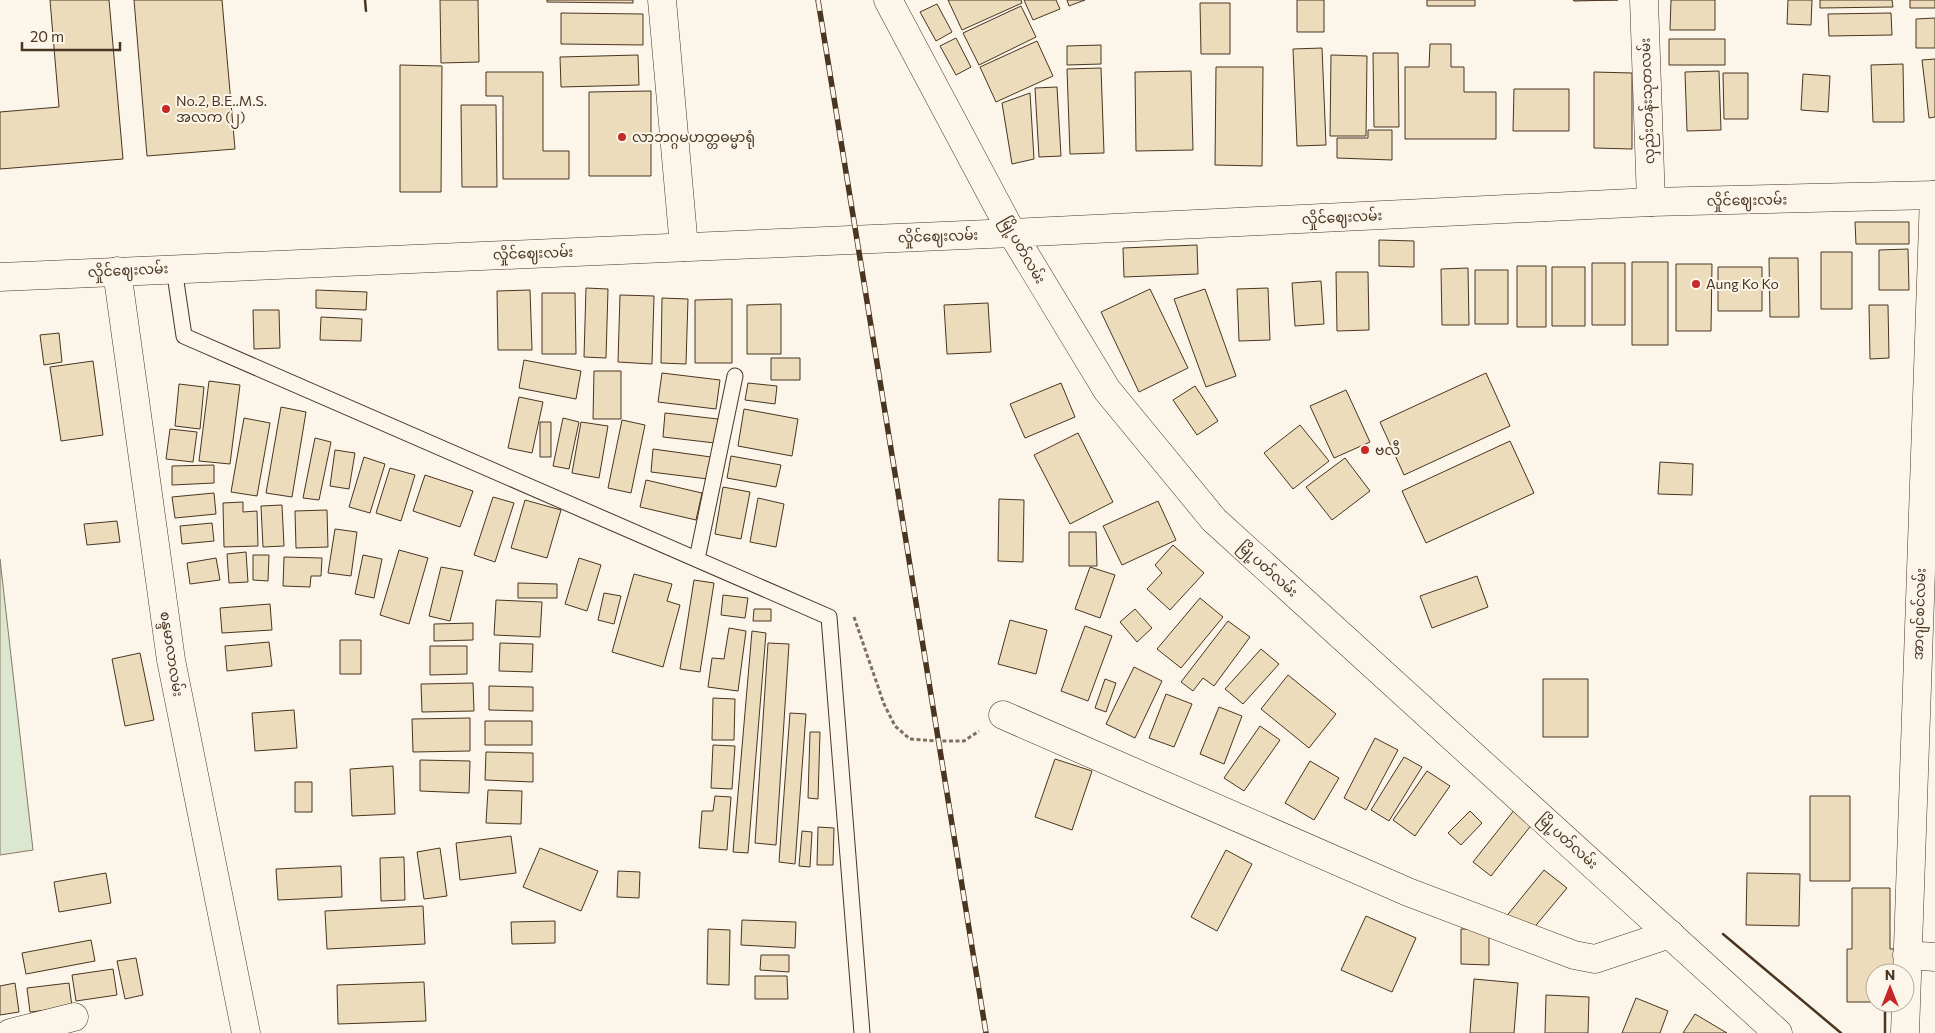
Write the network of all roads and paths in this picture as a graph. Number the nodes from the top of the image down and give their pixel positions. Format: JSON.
{"nodes":[{"id":1,"x":662,"y":0,"type":"edge"},
{"id":2,"x":888,"y":0,"type":"edge"},
{"id":3,"x":1644,"y":0,"type":"edge"},
{"id":4,"x":1934,"y":195,"type":"edge"},
{"id":5,"x":1650,"y":202,"type":"junction"},
{"id":6,"x":1012,"y":233,"type":"junction"},
{"id":7,"x":684,"y":247,"type":"junction"},
{"id":8,"x":174,"y":268,"type":"junction"},
{"id":9,"x":117,"y":271,"type":"junction"},
{"id":10,"x":0,"y":277,"type":"edge"},
{"id":11,"x":736,"y":376,"type":"dead end"},
{"id":12,"x":697,"y":560,"type":"junction"},
{"id":13,"x":829,"y":617,"type":"junction"},
{"id":14,"x":1003,"y":715,"type":"joint"},
{"id":15,"x":1670,"y":934,"type":"junction"},
{"id":16,"x":1907,"y":955,"type":"junction"},
{"id":17,"x":1935,"y":957,"type":"edge"},
{"id":18,"x":74,"y":1017,"type":"dead end"},
{"id":19,"x":10,"y":1033,"type":"edge"},
{"id":20,"x":246,"y":1033,"type":"edge"},
{"id":21,"x":862,"y":1033,"type":"edge"},
{"id":22,"x":1778,"y":1033,"type":"edge"},
{"id":23,"x":1905,"y":1033,"type":"edge"}],
"edges":[{"from":1,"to":7,"type":"street"},
{"from":2,"to":6,"type":"street","name":"မြို့ပတ်လမ်း"},
{"from":3,"to":5,"type":"street","name":"လှည်းတန်းသုတလမ်း"},
{"from":4,"to":5,"type":"street","name":"လှိုင်ဈေးလမ်း"},
{"from":4,"to":16,"type":"street","name":"အာဂျင်စင်လမ်း"},
{"from":5,"to":6,"type":"street","name":"လှိုင်ဈေးလမ်း"},
{"from":6,"to":7,"type":"street","name":"လှိုင်ဈေးလမ်း"},
{"from":6,"to":15,"type":"street","name":"မြို့ပတ်လမ်း"},
{"from":7,"to":8,"type":"street","name":"လှိုင်ဈေးလမ်း"},
{"from":8,"to":9,"type":"street","name":"လှိုင်ဈေးလမ်း"},
{"from":8,"to":12,"type":"lane"},
{"from":9,"to":10,"type":"street","name":"လှိုင်ဈေးလမ်း"},
{"from":9,"to":20,"type":"street","name":"စန္ဒမာလာလမ်း"},
{"from":11,"to":12,"type":"lane"},
{"from":12,"to":13,"type":"lane"},
{"from":13,"to":14,"type":"path"},
{"from":13,"to":21,"type":"lane"},
{"from":14,"to":15,"type":"street"},
{"from":15,"to":22,"type":"street","name":"မြို့ပတ်လမ်း"},
{"from":16,"to":17,"type":"street"},
{"from":16,"to":23,"type":"street","name":"အာဂျင်စင်လမ်း"},
{"from":18,"to":19,"type":"street"}]}
